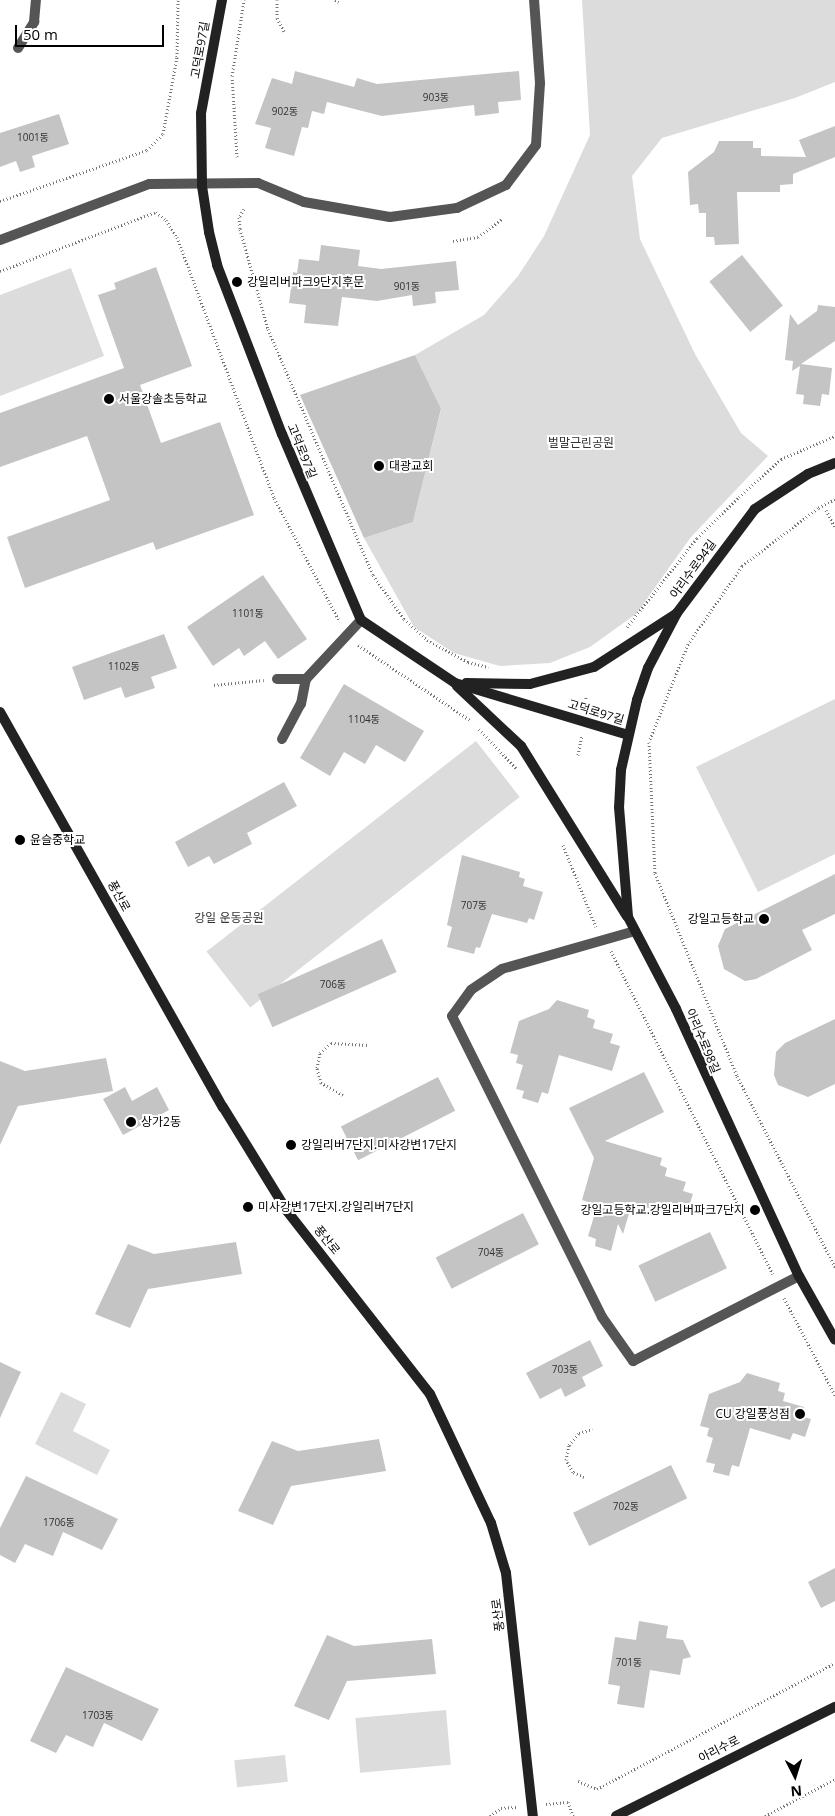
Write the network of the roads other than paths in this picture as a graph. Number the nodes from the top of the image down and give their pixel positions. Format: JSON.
{"nodes":[{"id":1,"x":36,"y":0,"type":"edge"},
{"id":2,"x":222,"y":0,"type":"edge"},
{"id":3,"x":534,"y":0,"type":"edge"},
{"id":4,"x":18,"y":48,"type":"dead end"},
{"id":5,"x":202,"y":186,"type":"junction"},
{"id":6,"x":0,"y":240,"type":"edge"},
{"id":7,"x":835,"y":462,"type":"edge"},
{"id":8,"x":677,"y":613,"type":"junction"},
{"id":9,"x":361,"y":620,"type":"junction"},
{"id":10,"x":277,"y":679,"type":"road end"},
{"id":11,"x":306,"y":679,"type":"junction"},
{"id":12,"x":455,"y":683,"type":"junction"},
{"id":13,"x":0,"y":712,"type":"edge"},
{"id":14,"x":628,"y":735,"type":"junction"},
{"id":15,"x":282,"y":738,"type":"dead end"},
{"id":16,"x":628,"y":917,"type":"junction"},
{"id":17,"x":635,"y":931,"type":"junction"},
{"id":18,"x":799,"y":1276,"type":"junction"},
{"id":19,"x":835,"y":1340,"type":"edge"},
{"id":20,"x":835,"y":1707,"type":"edge"},
{"id":21,"x":533,"y":1816,"type":"edge"},
{"id":22,"x":616,"y":1816,"type":"edge"}],
"edges":[{"from":1,"to":4,"type":"street"},
{"from":2,"to":5,"type":"street","name":"고덕로97길"},
{"from":3,"to":5,"type":"street"},
{"from":5,"to":6,"type":"street"},
{"from":5,"to":9,"type":"street","name":"고덕로97길"},
{"from":7,"to":8,"type":"street","name":"아리수로94길"},
{"from":8,"to":12,"type":"street"},
{"from":8,"to":14,"type":"street","name":"아리수로94길"},
{"from":9,"to":11,"type":"street"},
{"from":9,"to":12,"type":"street","name":"고덕로97길"},
{"from":10,"to":11,"type":"street"},
{"from":11,"to":15,"type":"street"},
{"from":12,"to":14,"type":"street","name":"고덕로97길"},
{"from":12,"to":16,"type":"street"},
{"from":13,"to":21,"type":"street","name":"풍산로"},
{"from":14,"to":16,"type":"street","name":"아리수로98길"},
{"from":16,"to":17,"type":"street","name":"아리수로98길"},
{"from":17,"to":18,"type":"street","name":"아리수로98길"},
{"from":17,"to":18,"type":"street"},
{"from":18,"to":19,"type":"street","name":"아리수로98길"},
{"from":20,"to":22,"type":"street","name":"아리수로"}]}
